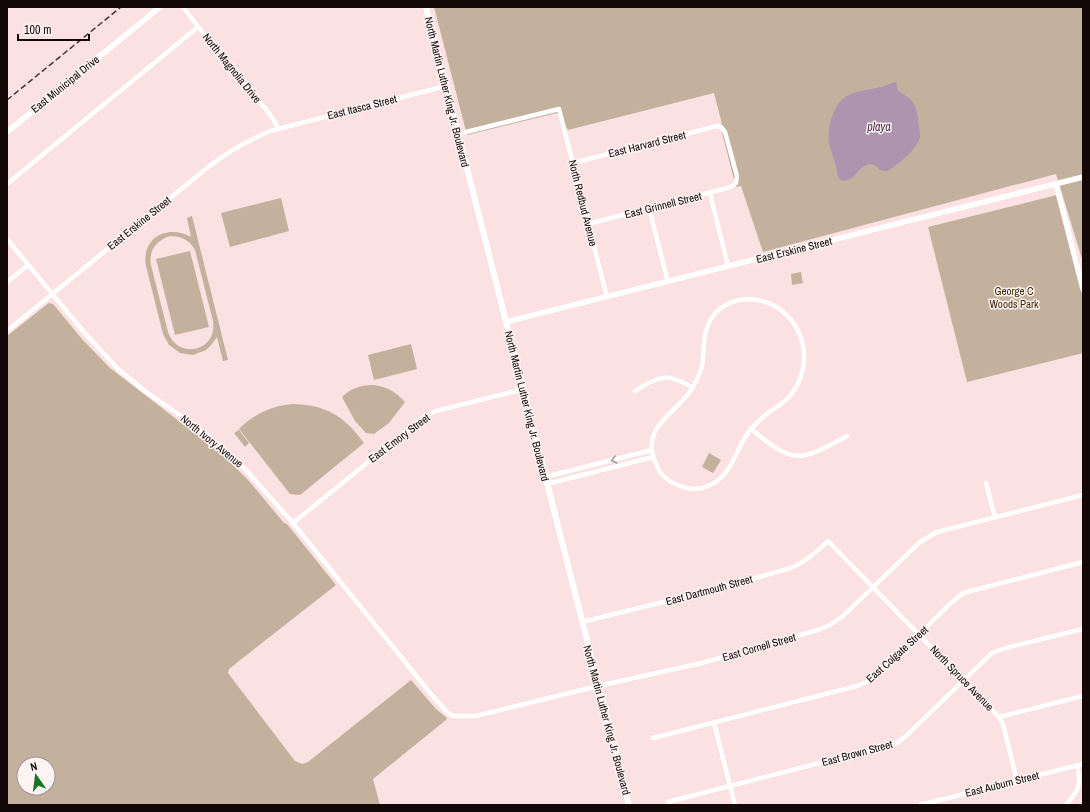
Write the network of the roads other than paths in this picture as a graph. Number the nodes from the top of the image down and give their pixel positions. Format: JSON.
{"nodes":[{"id":1,"x":160,"y":7,"type":"edge"},
{"id":2,"x":183,"y":7,"type":"edge"},
{"id":3,"x":426,"y":7,"type":"edge"},
{"id":4,"x":198,"y":27,"type":"junction"},
{"id":5,"x":446,"y":86,"type":"junction"},
{"id":6,"x":279,"y":129,"type":"junction"},
{"id":7,"x":7,"y":132,"type":"edge"},
{"id":8,"x":458,"y":134,"type":"junction"},
{"id":9,"x":573,"y":163,"type":"junction"},
{"id":10,"x":1083,"y":177,"type":"edge"},
{"id":11,"x":736,"y":183,"type":"joint"},
{"id":12,"x":7,"y":184,"type":"edge"},
{"id":13,"x":1056,"y":184,"type":"junction"},
{"id":14,"x":710,"y":193,"type":"junction"},
{"id":15,"x":649,"y":208,"type":"junction"},
{"id":16,"x":588,"y":224,"type":"junction"},
{"id":17,"x":7,"y":240,"type":"edge"},
{"id":18,"x":28,"y":265,"type":"junction"},
{"id":19,"x":728,"y":266,"type":"junction"},
{"id":20,"x":7,"y":282,"type":"edge"},
{"id":21,"x":668,"y":282,"type":"junction"},
{"id":22,"x":1083,"y":289,"type":"edge"},
{"id":23,"x":52,"y":294,"type":"junction"},
{"id":24,"x":607,"y":297,"type":"junction"},
{"id":25,"x":506,"y":322,"type":"junction"},
{"id":26,"x":7,"y":331,"type":"edge"},
{"id":27,"x":693,"y":388,"type":"junction"},
{"id":28,"x":524,"y":389,"type":"junction"},
{"id":29,"x":635,"y":391,"type":"dead end"},
{"id":30,"x":751,"y":429,"type":"junction"},
{"id":31,"x":847,"y":436,"type":"dead end"},
{"id":32,"x":652,"y":450,"type":"junction"},
{"id":33,"x":653,"y":457,"type":"junction"},
{"id":34,"x":545,"y":477,"type":"junction"},
{"id":35,"x":986,"y":483,"type":"dead end"},
{"id":36,"x":547,"y":484,"type":"junction"},
{"id":37,"x":1083,"y":495,"type":"edge"},
{"id":38,"x":995,"y":518,"type":"junction"},
{"id":39,"x":293,"y":523,"type":"junction"},
{"id":40,"x":828,"y":541,"type":"joint"},
{"id":41,"x":1083,"y":562,"type":"edge"},
{"id":42,"x":874,"y":587,"type":"junction"},
{"id":43,"x":582,"y":622,"type":"junction"},
{"id":44,"x":1083,"y":629,"type":"edge"},
{"id":45,"x":919,"y":634,"type":"junction"},
{"id":46,"x":417,"y":677,"type":"joint"},
{"id":47,"x":964,"y":680,"type":"junction"},
{"id":48,"x":598,"y":686,"type":"junction"},
{"id":49,"x":1083,"y":696,"type":"edge"},
{"id":50,"x":999,"y":718,"type":"junction"},
{"id":51,"x":714,"y":723,"type":"junction"},
{"id":52,"x":653,"y":738,"type":"dead end"},
{"id":53,"x":1083,"y":764,"type":"edge"},
{"id":54,"x":1077,"y":765,"type":"junction"},
{"id":55,"x":1017,"y":781,"type":"junction"},
{"id":56,"x":730,"y":786,"type":"junction"},
{"id":57,"x":668,"y":802,"type":"dead end"},
{"id":58,"x":629,"y":805,"type":"edge"},
{"id":59,"x":735,"y":805,"type":"edge"},
{"id":60,"x":920,"y":805,"type":"edge"},
{"id":61,"x":1066,"y":805,"type":"edge"}],
"edges":[{"from":1,"to":7,"type":"street","name":"East Municipal Drive"},
{"from":2,"to":4,"type":"street","name":"North Magnolia Drive"},
{"from":3,"to":5,"type":"main road","name":"North Martin Luther King Jr. Boulevard"},
{"from":4,"to":6,"type":"street","name":"North Magnolia Drive"},
{"from":4,"to":12,"type":"street"},
{"from":5,"to":6,"type":"street","name":"East Itasca Street"},
{"from":5,"to":8,"type":"main road","name":"North Martin Luther King Jr. Boulevard"},
{"from":6,"to":23,"type":"street","name":"East Erskine Street"},
{"from":8,"to":9,"type":"street","name":"North Redbud Avenue"},
{"from":8,"to":25,"type":"main road","name":"North Martin Luther King Jr. Boulevard"},
{"from":9,"to":11,"type":"street","name":"East Harvard Street"},
{"from":9,"to":16,"type":"street","name":"North Redbud Avenue"},
{"from":10,"to":13,"type":"street","name":"East Erskine Street"},
{"from":11,"to":14,"type":"street","name":"East Grinnell Street"},
{"from":13,"to":19,"type":"street","name":"East Erskine Street"},
{"from":13,"to":22,"type":"street"},
{"from":14,"to":15,"type":"street","name":"East Grinnell Street"},
{"from":14,"to":19,"type":"street"},
{"from":15,"to":16,"type":"street","name":"East Grinnell Street"},
{"from":15,"to":21,"type":"street"},
{"from":16,"to":24,"type":"street","name":"North Redbud Avenue"},
{"from":17,"to":18,"type":"street","name":"North Ivory Avenue"},
{"from":18,"to":20,"type":"street"},
{"from":18,"to":23,"type":"street","name":"North Ivory Avenue"},
{"from":19,"to":21,"type":"street","name":"East Erskine Street"},
{"from":21,"to":24,"type":"street","name":"East Erskine Street"},
{"from":23,"to":26,"type":"street","name":"East Erskine Street"},
{"from":23,"to":39,"type":"street","name":"North Ivory Avenue"},
{"from":24,"to":25,"type":"street","name":"East Erskine Street"},
{"from":25,"to":28,"type":"main road","name":"North Martin Luther King Jr. Boulevard"},
{"from":27,"to":29,"type":"street"},
{"from":27,"to":30,"type":"street"},
{"from":27,"to":32,"type":"street"},
{"from":28,"to":34,"type":"main road","name":"North Martin Luther King Jr. Boulevard"},
{"from":28,"to":39,"type":"street","name":"East Emory Street"},
{"from":30,"to":31,"type":"street"},
{"from":30,"to":33,"type":"street"},
{"from":32,"to":33,"type":"street"},
{"from":32,"to":34,"type":"street","one_way":true},
{"from":33,"to":36,"type":"street"},
{"from":34,"to":36,"type":"main road","name":"North Martin Luther King Jr. Boulevard"},
{"from":35,"to":38,"type":"street"},
{"from":36,"to":43,"type":"main road","name":"North Martin Luther King Jr. Boulevard"},
{"from":37,"to":38,"type":"street","name":"East Cornell Street"},
{"from":38,"to":42,"type":"street","name":"East Cornell Street"},
{"from":39,"to":46,"type":"street","name":"North Ivory Avenue"},
{"from":40,"to":42,"type":"street","name":"North Spruce Avenue"},
{"from":40,"to":43,"type":"street","name":"East Dartmouth Street"},
{"from":41,"to":45,"type":"street","name":"East Colgate Street"},
{"from":42,"to":45,"type":"street","name":"North Spruce Avenue"},
{"from":42,"to":48,"type":"street","name":"East Cornell Street"},
{"from":43,"to":48,"type":"main road","name":"North Martin Luther King Jr. Boulevard"},
{"from":44,"to":47,"type":"street","name":"East Brown Street"},
{"from":45,"to":47,"type":"street","name":"North Spruce Avenue"},
{"from":45,"to":51,"type":"street","name":"East Colgate Street"},
{"from":46,"to":48,"type":"street","name":"East Cornell Street"},
{"from":47,"to":50,"type":"street","name":"North Spruce Avenue"},
{"from":47,"to":56,"type":"street","name":"East Brown Street"},
{"from":48,"to":58,"type":"main road","name":"North Martin Luther King Jr. Boulevard"},
{"from":49,"to":50,"type":"street"},
{"from":50,"to":55,"type":"street","name":"North Spruce Avenue"},
{"from":51,"to":52,"type":"street","name":"East Colgate Street"},
{"from":51,"to":56,"type":"street"},
{"from":53,"to":54,"type":"street","name":"East Auburn Street"},
{"from":54,"to":55,"type":"street","name":"East Auburn Street"},
{"from":54,"to":61,"type":"street"},
{"from":55,"to":60,"type":"street","name":"East Auburn Street"},
{"from":56,"to":57,"type":"street","name":"East Brown Street"},
{"from":56,"to":59,"type":"street"}]}
